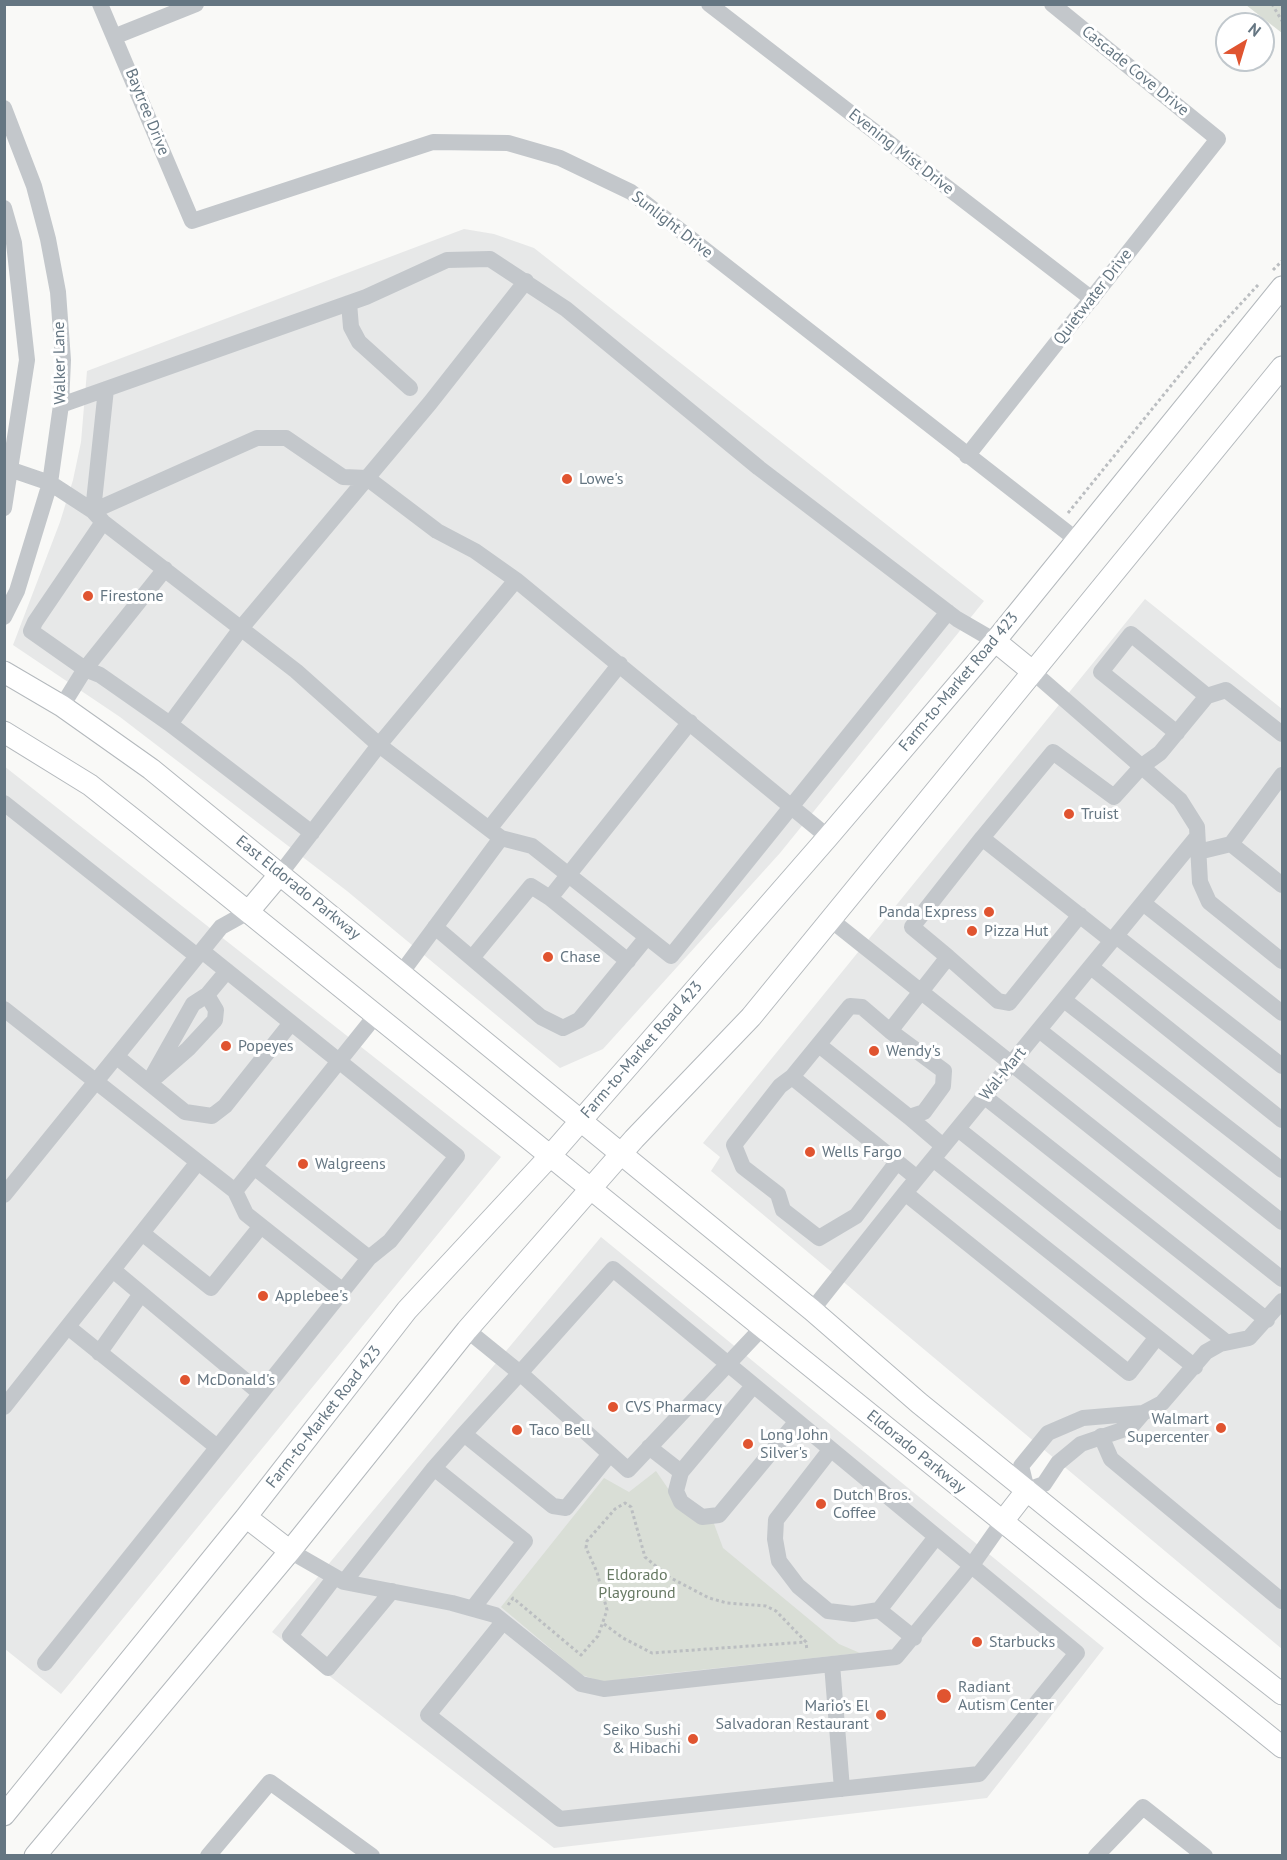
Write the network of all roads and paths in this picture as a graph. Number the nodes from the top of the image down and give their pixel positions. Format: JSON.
{"nodes":[{"id":1,"x":100,"y":4,"type":"edge"},
{"id":2,"x":196,"y":4,"type":"edge"},
{"id":3,"x":709,"y":4,"type":"edge"},
{"id":4,"x":1052,"y":4,"type":"edge"},
{"id":5,"x":1272,"y":4,"type":"edge"},
{"id":6,"x":1282,"y":21,"type":"edge"},
{"id":7,"x":116,"y":36,"type":"junction"},
{"id":8,"x":4,"y":108,"type":"edge"},
{"id":9,"x":1218,"y":139,"type":"joint"},
{"id":10,"x":4,"y":208,"type":"edge"},
{"id":11,"x":192,"y":221,"type":"joint"},
{"id":12,"x":1282,"y":261,"type":"edge"},
{"id":13,"x":526,"y":281,"type":"junction"},
{"id":14,"x":1282,"y":287,"type":"edge"},
{"id":15,"x":1092,"y":299,"type":"junction"},
{"id":16,"x":349,"y":303,"type":"junction"},
{"id":17,"x":1282,"y":367,"type":"edge"},
{"id":18,"x":410,"y":388,"type":"dead end"},
{"id":19,"x":106,"y":389,"type":"junction"},
{"id":20,"x":62,"y":405,"type":"junction"},
{"id":21,"x":967,"y":456,"type":"junction"},
{"id":22,"x":12,"y":470,"type":"junction"},
{"id":23,"x":367,"y":478,"type":"junction"},
{"id":24,"x":50,"y":483,"type":"junction"},
{"id":25,"x":4,"y":508,"type":"edge"},
{"id":26,"x":98,"y":516,"type":"junction"},
{"id":27,"x":1058,"y":525,"type":"junction"},
{"id":28,"x":1077,"y":540,"type":"junction"},
{"id":29,"x":165,"y":569,"type":"junction"},
{"id":30,"x":516,"y":580,"type":"junction"},
{"id":31,"x":948,"y":612,"type":"junction"},
{"id":32,"x":4,"y":617,"type":"edge"},
{"id":33,"x":242,"y":627,"type":"junction"},
{"id":34,"x":995,"y":641,"type":"junction"},
{"id":35,"x":620,"y":664,"type":"junction"},
{"id":36,"x":85,"y":669,"type":"junction"},
{"id":37,"x":4,"y":672,"type":"edge"},
{"id":38,"x":1033,"y":672,"type":"junction"},
{"id":39,"x":1207,"y":696,"type":"junction"},
{"id":40,"x":62,"y":706,"type":"junction"},
{"id":41,"x":690,"y":722,"type":"junction"},
{"id":42,"x":170,"y":724,"type":"junction"},
{"id":43,"x":4,"y":732,"type":"edge"},
{"id":44,"x":1177,"y":733,"type":"junction"},
{"id":45,"x":1282,"y":734,"type":"edge"},
{"id":46,"x":379,"y":745,"type":"junction"},
{"id":47,"x":1142,"y":766,"type":"junction"},
{"id":48,"x":1282,"y":775,"type":"edge"},
{"id":49,"x":4,"y":803,"type":"edge"},
{"id":50,"x":792,"y":807,"type":"junction"},
{"id":51,"x":312,"y":833,"type":"junction"},
{"id":52,"x":495,"y":834,"type":"junction"},
{"id":53,"x":828,"y":837,"type":"junction"},
{"id":54,"x":982,"y":838,"type":"junction"},
{"id":55,"x":1231,"y":844,"type":"junction"},
{"id":56,"x":1197,"y":845,"type":"junction"},
{"id":57,"x":280,"y":874,"type":"junction"},
{"id":58,"x":568,"y":874,"type":"junction"},
{"id":59,"x":1282,"y":885,"type":"edge"},
{"id":60,"x":550,"y":898,"type":"junction"},
{"id":61,"x":1143,"y":903,"type":"junction"},
{"id":62,"x":248,"y":912,"type":"junction"},
{"id":63,"x":1080,"y":915,"type":"junction"},
{"id":64,"x":831,"y":921,"type":"junction"},
{"id":65,"x":435,"y":927,"type":"junction"},
{"id":66,"x":647,"y":937,"type":"junction"},
{"id":67,"x":1114,"y":938,"type":"junction"},
{"id":68,"x":200,"y":953,"type":"junction"},
{"id":69,"x":948,"y":957,"type":"junction"},
{"id":70,"x":472,"y":958,"type":"junction"},
{"id":71,"x":1282,"y":960,"type":"edge"},
{"id":72,"x":628,"y":961,"type":"junction"},
{"id":73,"x":1091,"y":967,"type":"junction"},
{"id":74,"x":227,"y":971,"type":"junction"},
{"id":75,"x":402,"y":972,"type":"junction"},
{"id":76,"x":920,"y":991,"type":"junction"},
{"id":77,"x":207,"y":995,"type":"junction"},
{"id":78,"x":1064,"y":1000,"type":"junction"},
{"id":79,"x":4,"y":1009,"type":"edge"},
{"id":80,"x":1282,"y":1013,"type":"edge"},
{"id":81,"x":376,"y":1015,"type":"junction"},
{"id":82,"x":291,"y":1023,"type":"junction"},
{"id":83,"x":1039,"y":1030,"type":"junction"},
{"id":84,"x":890,"y":1031,"type":"junction"},
{"id":85,"x":819,"y":1045,"type":"junction"},
{"id":86,"x":117,"y":1057,"type":"junction"},
{"id":87,"x":339,"y":1061,"type":"junction"},
{"id":88,"x":1011,"y":1064,"type":"junction"},
{"id":89,"x":1282,"y":1066,"type":"edge"},
{"id":90,"x":792,"y":1077,"type":"junction"},
{"id":91,"x":96,"y":1081,"type":"junction"},
{"id":92,"x":149,"y":1082,"type":"junction"},
{"id":93,"x":985,"y":1097,"type":"junction"},
{"id":94,"x":909,"y":1117,"type":"junction"},
{"id":95,"x":1282,"y":1120,"type":"edge"},
{"id":96,"x":579,"y":1122,"type":"junction"},
{"id":97,"x":958,"y":1129,"type":"junction"},
{"id":98,"x":938,"y":1153,"type":"junction"},
{"id":99,"x":620,"y":1155,"type":"junction"},
{"id":100,"x":550,"y":1156,"type":"junction"},
{"id":101,"x":198,"y":1162,"type":"junction"},
{"id":102,"x":897,"y":1162,"type":"junction"},
{"id":103,"x":254,"y":1167,"type":"junction"},
{"id":104,"x":1282,"y":1170,"type":"edge"},
{"id":105,"x":917,"y":1178,"type":"junction"},
{"id":106,"x":590,"y":1188,"type":"junction"},
{"id":107,"x":235,"y":1191,"type":"junction"},
{"id":108,"x":905,"y":1192,"type":"junction"},
{"id":109,"x":4,"y":1195,"type":"edge"},
{"id":110,"x":1282,"y":1222,"type":"edge"},
{"id":111,"x":261,"y":1226,"type":"junction"},
{"id":112,"x":142,"y":1233,"type":"junction"},
{"id":113,"x":369,"y":1258,"type":"junction"},
{"id":114,"x":113,"y":1270,"type":"junction"},
{"id":115,"x":1282,"y":1279,"type":"edge"},
{"id":116,"x":342,"y":1292,"type":"junction"},
{"id":117,"x":141,"y":1294,"type":"junction"},
{"id":118,"x":1282,"y":1301,"type":"edge"},
{"id":119,"x":812,"y":1310,"type":"junction"},
{"id":120,"x":1267,"y":1320,"type":"junction"},
{"id":121,"x":68,"y":1327,"type":"junction"},
{"id":122,"x":762,"y":1328,"type":"junction"},
{"id":123,"x":467,"y":1330,"type":"junction"},
{"id":124,"x":1157,"y":1337,"type":"junction"},
{"id":125,"x":1226,"y":1342,"type":"junction"},
{"id":126,"x":99,"y":1353,"type":"junction"},
{"id":127,"x":728,"y":1364,"type":"junction"},
{"id":128,"x":1195,"y":1367,"type":"junction"},
{"id":129,"x":520,"y":1373,"type":"junction"},
{"id":130,"x":753,"y":1386,"type":"junction"},
{"id":131,"x":261,"y":1393,"type":"junction"},
{"id":132,"x":4,"y":1407,"type":"edge"},
{"id":133,"x":1143,"y":1413,"type":"junction"},
{"id":134,"x":797,"y":1421,"type":"junction"},
{"id":135,"x":464,"y":1434,"type":"junction"},
{"id":136,"x":1101,"y":1436,"type":"junction"},
{"id":137,"x":217,"y":1447,"type":"junction"},
{"id":138,"x":649,"y":1447,"type":"junction"},
{"id":139,"x":831,"y":1449,"type":"junction"},
{"id":140,"x":610,"y":1454,"type":"junction"},
{"id":141,"x":434,"y":1468,"type":"junction"},
{"id":142,"x":681,"y":1472,"type":"junction"},
{"id":143,"x":1027,"y":1490,"type":"junction"},
{"id":144,"x":246,"y":1517,"type":"junction"},
{"id":145,"x":1003,"y":1521,"type":"junction"},
{"id":146,"x":936,"y":1537,"type":"junction"},
{"id":147,"x":290,"y":1551,"type":"junction"},
{"id":148,"x":972,"y":1565,"type":"junction"},
{"id":149,"x":340,"y":1580,"type":"junction"},
{"id":150,"x":392,"y":1591,"type":"junction"},
{"id":151,"x":1282,"y":1601,"type":"edge"},
{"id":152,"x":473,"y":1608,"type":"junction"},
{"id":153,"x":879,"y":1610,"type":"junction"},
{"id":154,"x":501,"y":1620,"type":"junction"},
{"id":155,"x":604,"y":1624,"type":"junction"},
{"id":156,"x":914,"y":1638,"type":"junction"},
{"id":157,"x":806,"y":1642,"type":"junction"},
{"id":158,"x":45,"y":1663,"type":"dead end"},
{"id":159,"x":832,"y":1664,"type":"junction"},
{"id":160,"x":809,"y":1666,"type":"junction"},
{"id":161,"x":1282,"y":1694,"type":"edge"},
{"id":162,"x":1282,"y":1747,"type":"edge"},
{"id":163,"x":842,"y":1789,"type":"junction"},
{"id":164,"x":4,"y":1815,"type":"edge"},
{"id":165,"x":41,"y":1854,"type":"edge"},
{"id":166,"x":208,"y":1856,"type":"edge"},
{"id":167,"x":372,"y":1856,"type":"edge"},
{"id":168,"x":1096,"y":1856,"type":"edge"},
{"id":169,"x":1205,"y":1856,"type":"edge"}],
"edges":[{"from":1,"to":7,"type":"street","name":"Baytree Drive"},
{"from":2,"to":7,"type":"street"},
{"from":3,"to":15,"type":"street","name":"Evening Mist Drive"},
{"from":4,"to":9,"type":"street","name":"Cascade Cove Drive"},
{"from":5,"to":6,"type":"path"},
{"from":7,"to":11,"type":"street","name":"Baytree Drive"},
{"from":8,"to":20,"type":"street","name":"Walker Lane"},
{"from":9,"to":15,"type":"street","name":"Quietwater Drive"},
{"from":10,"to":22,"type":"street","name":"Walker Lane"},
{"from":11,"to":21,"type":"street","name":"Sunlight Drive"},
{"from":12,"to":27,"type":"path"},
{"from":13,"to":16,"type":"street"},
{"from":13,"to":23,"type":"street"},
{"from":13,"to":31,"type":"street"},
{"from":14,"to":28,"type":"main road","name":"Farm-to-Market Road 423"},
{"from":15,"to":21,"type":"street","name":"Quietwater Drive"},
{"from":16,"to":18,"type":"street"},
{"from":16,"to":19,"type":"street"},
{"from":17,"to":38,"type":"main road"},
{"from":19,"to":20,"type":"street"},
{"from":19,"to":26,"type":"street"},
{"from":20,"to":24,"type":"street","name":"Walker Lane"},
{"from":21,"to":27,"type":"street","name":"Sunlight Drive"},
{"from":22,"to":24,"type":"street"},
{"from":22,"to":25,"type":"street","name":"Walker Lane"},
{"from":23,"to":26,"type":"street"},
{"from":23,"to":30,"type":"street"},
{"from":23,"to":33,"type":"street"},
{"from":24,"to":26,"type":"street"},
{"from":24,"to":32,"type":"street","name":"Walker Lane"},
{"from":26,"to":29,"type":"street"},
{"from":26,"to":36,"type":"street"},
{"from":27,"to":28,"type":"street","name":"Sunlight Drive"},
{"from":28,"to":34,"type":"main road","name":"Farm-to-Market Road 423"},
{"from":29,"to":33,"type":"street"},
{"from":29,"to":36,"type":"street"},
{"from":30,"to":35,"type":"street"},
{"from":30,"to":46,"type":"street"},
{"from":31,"to":34,"type":"street"},
{"from":31,"to":50,"type":"street"},
{"from":33,"to":42,"type":"street"},
{"from":33,"to":46,"type":"street"},
{"from":34,"to":38,"type":"main road"},
{"from":34,"to":53,"type":"main road","name":"Farm-to-Market Road 423"},
{"from":35,"to":41,"type":"street"},
{"from":35,"to":52,"type":"street"},
{"from":36,"to":40,"type":"street"},
{"from":36,"to":42,"type":"street"},
{"from":37,"to":40,"type":"main road","name":"East Eldorado Parkway"},
{"from":38,"to":47,"type":"street"},
{"from":38,"to":64,"type":"main road"},
{"from":39,"to":44,"type":"street"},
{"from":39,"to":44,"type":"street"},
{"from":39,"to":45,"type":"street"},
{"from":40,"to":57,"type":"main road","name":"East Eldorado Parkway"},
{"from":41,"to":50,"type":"street"},
{"from":41,"to":58,"type":"street"},
{"from":42,"to":51,"type":"street"},
{"from":43,"to":62,"type":"main road"},
{"from":44,"to":47,"type":"street"},
{"from":46,"to":51,"type":"street"},
{"from":46,"to":52,"type":"street"},
{"from":47,"to":54,"type":"street"},
{"from":47,"to":56,"type":"street"},
{"from":48,"to":55,"type":"street"},
{"from":49,"to":68,"type":"street"},
{"from":50,"to":53,"type":"street"},
{"from":50,"to":66,"type":"street"},
{"from":51,"to":57,"type":"street"},
{"from":52,"to":58,"type":"street"},
{"from":52,"to":65,"type":"street"},
{"from":53,"to":96,"type":"main road","name":"Farm-to-Market Road 423"},
{"from":54,"to":63,"type":"street"},
{"from":54,"to":69,"type":"street"},
{"from":55,"to":56,"type":"street"},
{"from":55,"to":59,"type":"street"},
{"from":56,"to":61,"type":"street","name":"Wal-Mart"},
{"from":56,"to":71,"type":"street"},
{"from":57,"to":62,"type":"main road"},
{"from":57,"to":75,"type":"main road","name":"East Eldorado Parkway"},
{"from":58,"to":60,"type":"street"},
{"from":58,"to":66,"type":"street"},
{"from":60,"to":70,"type":"street"},
{"from":60,"to":72,"type":"street"},
{"from":61,"to":67,"type":"street","name":"Wal-Mart"},
{"from":61,"to":80,"type":"street"},
{"from":62,"to":68,"type":"street"},
{"from":62,"to":81,"type":"main road"},
{"from":63,"to":67,"type":"street"},
{"from":63,"to":69,"type":"street"},
{"from":64,"to":76,"type":"street"},
{"from":64,"to":99,"type":"main road"},
{"from":65,"to":70,"type":"street"},
{"from":65,"to":75,"type":"street"},
{"from":66,"to":72,"type":"street"},
{"from":67,"to":73,"type":"street","name":"Wal-Mart"},
{"from":67,"to":89,"type":"street"},
{"from":68,"to":74,"type":"street"},
{"from":68,"to":86,"type":"street"},
{"from":69,"to":76,"type":"street"},
{"from":70,"to":72,"type":"street"},
{"from":73,"to":78,"type":"street","name":"Wal-Mart"},
{"from":73,"to":95,"type":"street"},
{"from":74,"to":77,"type":"street"},
{"from":74,"to":82,"type":"street"},
{"from":75,"to":96,"type":"main road","name":"East Eldorado Parkway"},
{"from":76,"to":84,"type":"street"},
{"from":76,"to":88,"type":"street"},
{"from":77,"to":92,"type":"street"},
{"from":77,"to":92,"type":"street"},
{"from":78,"to":83,"type":"street","name":"Wal-Mart"},
{"from":78,"to":104,"type":"street"},
{"from":79,"to":91,"type":"street"},
{"from":81,"to":87,"type":"street"},
{"from":81,"to":100,"type":"main road"},
{"from":82,"to":87,"type":"street"},
{"from":82,"to":92,"type":"street"},
{"from":83,"to":88,"type":"street","name":"Wal-Mart"},
{"from":83,"to":110,"type":"street"},
{"from":84,"to":85,"type":"street"},
{"from":84,"to":94,"type":"street"},
{"from":85,"to":90,"type":"street"},
{"from":85,"to":94,"type":"street"},
{"from":86,"to":91,"type":"street"},
{"from":86,"to":92,"type":"street"},
{"from":87,"to":103,"type":"street"},
{"from":87,"to":113,"type":"street"},
{"from":88,"to":93,"type":"street","name":"Wal-Mart"},
{"from":88,"to":115,"type":"street"},
{"from":90,"to":102,"type":"street"},
{"from":90,"to":102,"type":"street"},
{"from":91,"to":101,"type":"street"},
{"from":91,"to":109,"type":"street"},
{"from":93,"to":97,"type":"street","name":"Wal-Mart"},
{"from":93,"to":120,"type":"street"},
{"from":94,"to":98,"type":"street"},
{"from":96,"to":99,"type":"main road"},
{"from":96,"to":100,"type":"main road","name":"Farm-to-Market Road 423"},
{"from":97,"to":98,"type":"street","name":"Wal-Mart"},
{"from":97,"to":125,"type":"street"},
{"from":98,"to":105,"type":"street","name":"Wal-Mart"},
{"from":98,"to":124,"type":"street"},
{"from":99,"to":106,"type":"main road"},
{"from":99,"to":119,"type":"main road"},
{"from":100,"to":106,"type":"main road","name":"Eldorado Parkway"},
{"from":100,"to":144,"type":"main road","name":"Farm-to-Market Road 423"},
{"from":101,"to":107,"type":"street"},
{"from":101,"to":112,"type":"street"},
{"from":102,"to":105,"type":"street"},
{"from":103,"to":107,"type":"street"},
{"from":103,"to":113,"type":"street"},
{"from":105,"to":108,"type":"street","name":"Wal-Mart"},
{"from":106,"to":122,"type":"main road","name":"Eldorado Parkway"},
{"from":106,"to":123,"type":"main road"},
{"from":107,"to":111,"type":"street"},
{"from":108,"to":119,"type":"street","name":"Wal-Mart"},
{"from":108,"to":124,"type":"street"},
{"from":111,"to":112,"type":"street"},
{"from":111,"to":116,"type":"street"},
{"from":112,"to":114,"type":"street"},
{"from":113,"to":116,"type":"street"},
{"from":114,"to":117,"type":"street"},
{"from":114,"to":121,"type":"street"},
{"from":116,"to":131,"type":"street"},
{"from":117,"to":126,"type":"street"},
{"from":117,"to":131,"type":"street"},
{"from":118,"to":120,"type":"street"},
{"from":119,"to":143,"type":"main road"},
{"from":120,"to":125,"type":"street"},
{"from":121,"to":126,"type":"street"},
{"from":121,"to":132,"type":"street"},
{"from":122,"to":127,"type":"street"},
{"from":122,"to":145,"type":"main road","name":"Eldorado Parkway"},
{"from":123,"to":129,"type":"street"},
{"from":123,"to":147,"type":"main road"},
{"from":124,"to":128,"type":"street"},
{"from":125,"to":128,"type":"street"},
{"from":126,"to":137,"type":"street"},
{"from":127,"to":129,"type":"street"},
{"from":127,"to":130,"type":"street"},
{"from":127,"to":138,"type":"street"},
{"from":128,"to":133,"type":"street"},
{"from":129,"to":135,"type":"street"},
{"from":129,"to":140,"type":"street"},
{"from":130,"to":134,"type":"street"},
{"from":130,"to":142,"type":"street"},
{"from":131,"to":137,"type":"street"},
{"from":133,"to":136,"type":"street"},
{"from":133,"to":143,"type":"street"},
{"from":134,"to":139,"type":"street"},
{"from":134,"to":142,"type":"street"},
{"from":135,"to":140,"type":"street"},
{"from":135,"to":141,"type":"street"},
{"from":136,"to":143,"type":"street"},
{"from":136,"to":151,"type":"street"},
{"from":137,"to":158,"type":"street"},
{"from":138,"to":140,"type":"street"},
{"from":138,"to":142,"type":"street"},
{"from":139,"to":146,"type":"street"},
{"from":139,"to":153,"type":"street"},
{"from":141,"to":149,"type":"street"},
{"from":141,"to":152,"type":"street"},
{"from":143,"to":145,"type":"main road"},
{"from":143,"to":161,"type":"main road"},
{"from":144,"to":147,"type":"main road"},
{"from":144,"to":164,"type":"main road","name":"Farm-to-Market Road 423"},
{"from":145,"to":148,"type":"street"},
{"from":145,"to":162,"type":"main road","name":"Eldorado Parkway"},
{"from":146,"to":148,"type":"street"},
{"from":146,"to":153,"type":"street"},
{"from":147,"to":149,"type":"street"},
{"from":147,"to":165,"type":"main road"},
{"from":148,"to":156,"type":"street"},
{"from":148,"to":163,"type":"street"},
{"from":149,"to":150,"type":"street"},
{"from":149,"to":150,"type":"street"},
{"from":150,"to":152,"type":"street"},
{"from":152,"to":154,"type":"street"},
{"from":153,"to":156,"type":"street"},
{"from":154,"to":155,"type":"path"},
{"from":154,"to":160,"type":"street"},
{"from":154,"to":163,"type":"street"},
{"from":155,"to":157,"type":"path"},
{"from":155,"to":157,"type":"path"},
{"from":156,"to":159,"type":"street"},
{"from":157,"to":160,"type":"path"},
{"from":159,"to":160,"type":"street"},
{"from":159,"to":163,"type":"street"},
{"from":166,"to":167,"type":"street"},
{"from":168,"to":169,"type":"street"}]}
